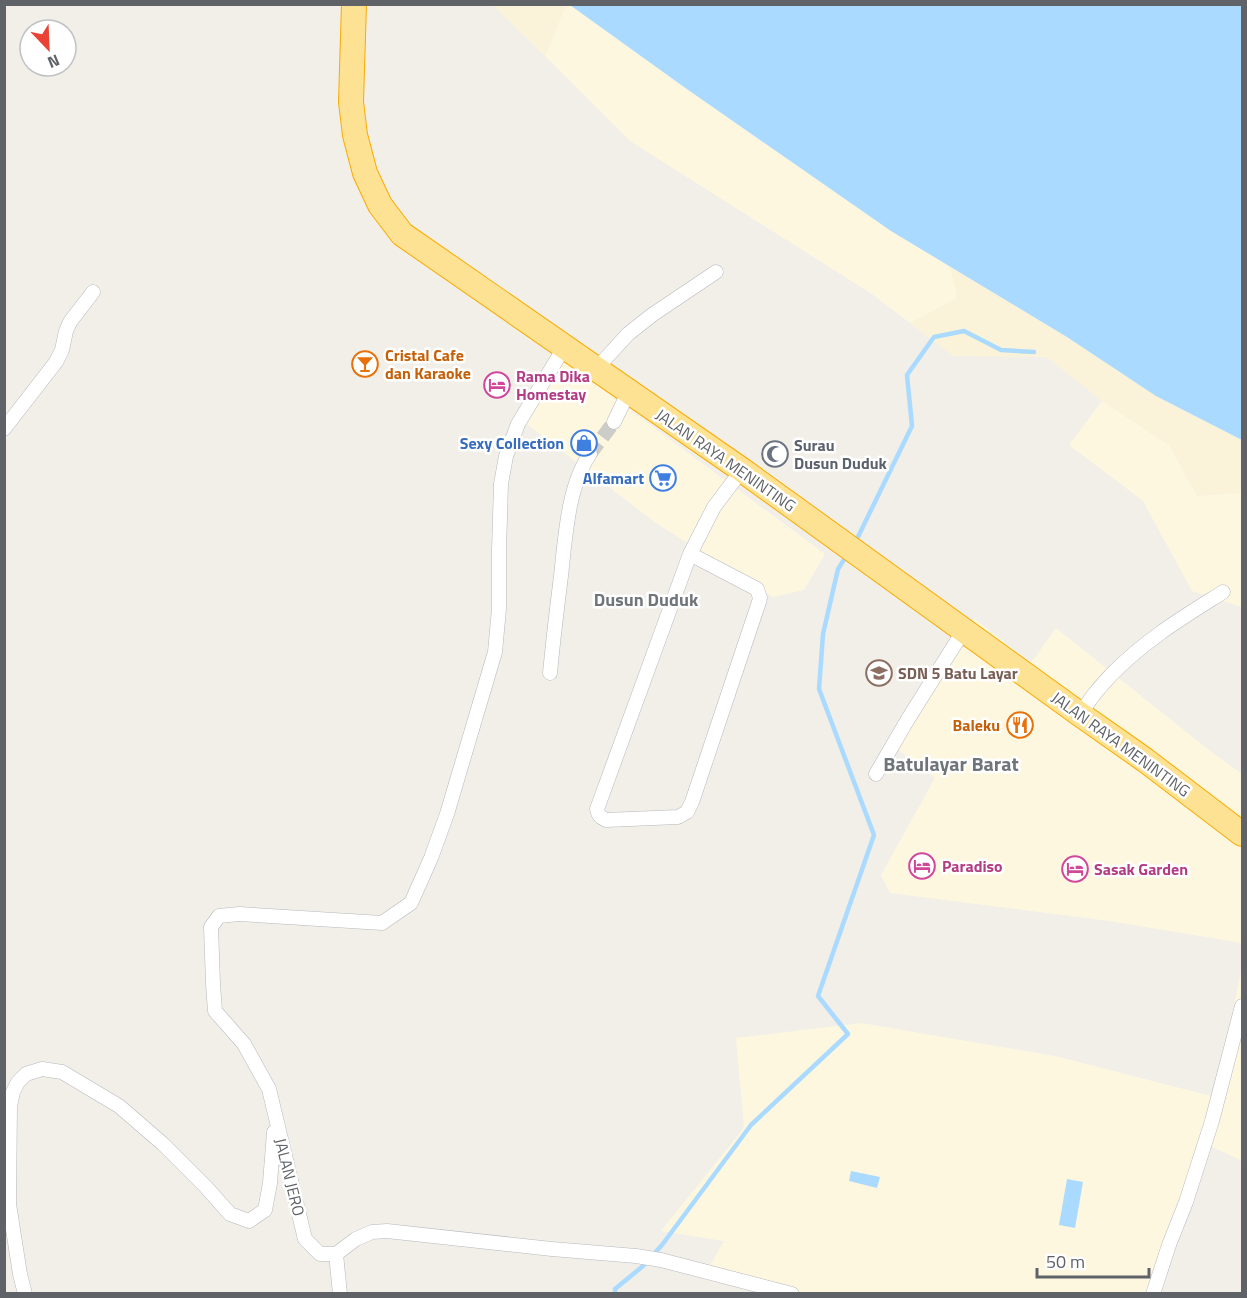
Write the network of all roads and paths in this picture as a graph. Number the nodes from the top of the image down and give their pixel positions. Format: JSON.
{"nodes":[{"id":1,"x":354,"y":4,"type":"edge"},
{"id":2,"x":716,"y":272,"type":"dead end"},
{"id":3,"x":93,"y":292,"type":"dead end"},
{"id":4,"x":564,"y":346,"type":"junction"},
{"id":5,"x":596,"y":369,"type":"junction"},
{"id":6,"x":629,"y":391,"type":"junction"},
{"id":7,"x":614,"y":422,"type":"tunnel mouth"},
{"id":8,"x":4,"y":429,"type":"edge"},
{"id":9,"x":590,"y":454,"type":"tunnel mouth"},
{"id":10,"x":742,"y":470,"type":"junction"},
{"id":11,"x":690,"y":554,"type":"junction"},
{"id":12,"x":1223,"y":592,"type":"dead end"},
{"id":13,"x":964,"y":630,"type":"junction"},
{"id":14,"x":550,"y":673,"type":"dead end"},
{"id":15,"x":1081,"y":715,"type":"junction"},
{"id":16,"x":876,"y":774,"type":"dead end"},
{"id":17,"x":1242,"y":834,"type":"edge"},
{"id":18,"x":1242,"y":1008,"type":"edge"},
{"id":19,"x":276,"y":1119,"type":"junction"},
{"id":20,"x":336,"y":1254,"type":"junction"},
{"id":21,"x":25,"y":1293,"type":"edge"},
{"id":22,"x":340,"y":1293,"type":"edge"},
{"id":23,"x":792,"y":1293,"type":"edge"},
{"id":24,"x":1153,"y":1293,"type":"edge"}],
"edges":[{"from":1,"to":4,"type":"highway","name":"JALAN RAYA MENINTING"},
{"from":2,"to":5,"type":"street"},
{"from":3,"to":8,"type":"street"},
{"from":4,"to":5,"type":"highway","name":"JALAN RAYA MENINTING"},
{"from":4,"to":19,"type":"street"},
{"from":5,"to":6,"type":"highway","name":"JALAN RAYA MENINTING"},
{"from":6,"to":7,"type":"street"},
{"from":6,"to":10,"type":"highway","name":"JALAN RAYA MENINTING"},
{"from":9,"to":14,"type":"street"},
{"from":10,"to":11,"type":"street"},
{"from":10,"to":13,"type":"highway","name":"JALAN RAYA MENINTING"},
{"from":11,"to":11,"type":"street"},
{"from":12,"to":15,"type":"street"},
{"from":13,"to":15,"type":"highway","name":"JALAN RAYA MENINTING"},
{"from":13,"to":16,"type":"street"},
{"from":15,"to":17,"type":"highway","name":"JALAN RAYA MENINTING"},
{"from":18,"to":24,"type":"street"},
{"from":19,"to":20,"type":"street","name":"JALAN JERO"},
{"from":19,"to":21,"type":"street","name":"JALAN JERO"},
{"from":20,"to":22,"type":"street"},
{"from":20,"to":23,"type":"street"}]}
